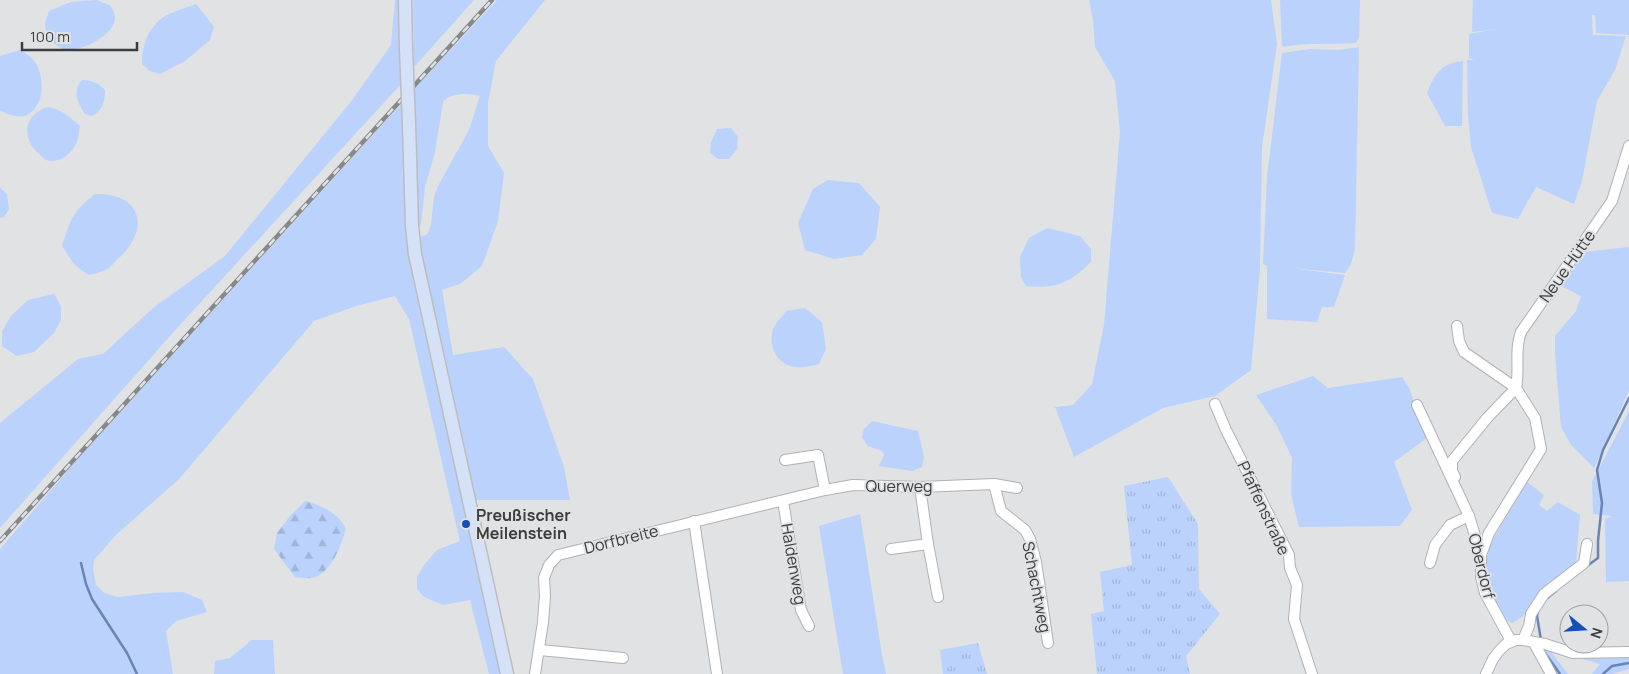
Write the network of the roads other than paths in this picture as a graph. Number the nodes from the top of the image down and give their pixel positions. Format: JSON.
{"nodes":[{"id":1,"x":405,"y":0,"type":"edge"},
{"id":2,"x":1629,"y":146,"type":"edge"},
{"id":3,"x":1457,"y":326,"type":"dead end"},
{"id":4,"x":1516,"y":388,"type":"junction"},
{"id":5,"x":1215,"y":404,"type":"dead end"},
{"id":6,"x":1417,"y":405,"type":"dead end"},
{"id":7,"x":785,"y":460,"type":"dead end"},
{"id":8,"x":994,"y":484,"type":"junction"},
{"id":9,"x":920,"y":487,"type":"junction"},
{"id":10,"x":1017,"y":488,"type":"dead end"},
{"id":11,"x":825,"y":490,"type":"junction"},
{"id":12,"x":783,"y":500,"type":"junction"},
{"id":13,"x":1467,"y":514,"type":"junction"},
{"id":14,"x":694,"y":521,"type":"junction"},
{"id":15,"x":928,"y":544,"type":"junction"},
{"id":16,"x":1587,"y":544,"type":"dead end"},
{"id":17,"x":891,"y":549,"type":"dead end"},
{"id":18,"x":1481,"y":555,"type":"junction"},
{"id":19,"x":1430,"y":563,"type":"dead end"},
{"id":20,"x":938,"y":597,"type":"dead end"},
{"id":21,"x":809,"y":626,"type":"dead end"},
{"id":22,"x":1523,"y":640,"type":"junction"},
{"id":23,"x":1511,"y":641,"type":"junction"},
{"id":24,"x":1048,"y":643,"type":"dead end"},
{"id":25,"x":1534,"y":643,"type":"junction"},
{"id":26,"x":540,"y":650,"type":"junction"},
{"id":27,"x":1629,"y":652,"type":"edge"},
{"id":28,"x":623,"y":658,"type":"dead end"},
{"id":29,"x":507,"y":674,"type":"edge"},
{"id":30,"x":535,"y":674,"type":"edge"},
{"id":31,"x":718,"y":674,"type":"edge"},
{"id":32,"x":1312,"y":674,"type":"edge"},
{"id":33,"x":1486,"y":674,"type":"edge"},
{"id":34,"x":1551,"y":674,"type":"edge"}],
"edges":[{"from":1,"to":29,"type":"main road","bridge":true},
{"from":2,"to":4,"type":"street","name":"Neue Hütte"},
{"from":3,"to":4,"type":"street"},
{"from":4,"to":13,"type":"street"},
{"from":4,"to":18,"type":"street"},
{"from":5,"to":32,"type":"street","name":"Pfaffenstraße"},
{"from":6,"to":13,"type":"street","name":"Oberdorf"},
{"from":7,"to":11,"type":"street"},
{"from":8,"to":9,"type":"street","name":"Querweg"},
{"from":8,"to":10,"type":"street","name":"Querweg"},
{"from":8,"to":24,"type":"street","name":"Schachtweg"},
{"from":9,"to":11,"type":"street","name":"Querweg"},
{"from":9,"to":15,"type":"street"},
{"from":11,"to":12,"type":"street","name":"Querweg"},
{"from":12,"to":14,"type":"street","name":"Dorfbreite"},
{"from":12,"to":21,"type":"street","name":"Haldenweg"},
{"from":13,"to":18,"type":"street","name":"Oberdorf"},
{"from":13,"to":19,"type":"street","name":"Oberdorf"},
{"from":14,"to":26,"type":"street","name":"Dorfbreite"},
{"from":14,"to":31,"type":"street"},
{"from":15,"to":17,"type":"street"},
{"from":15,"to":20,"type":"street"},
{"from":16,"to":22,"type":"street"},
{"from":18,"to":23,"type":"street","name":"Oberdorf"},
{"from":22,"to":23,"type":"street"},
{"from":22,"to":25,"type":"street"},
{"from":23,"to":33,"type":"street"},
{"from":25,"to":27,"type":"street"},
{"from":25,"to":34,"type":"street"},
{"from":26,"to":28,"type":"street"},
{"from":26,"to":30,"type":"street","name":"Dorfbreite"}]}
